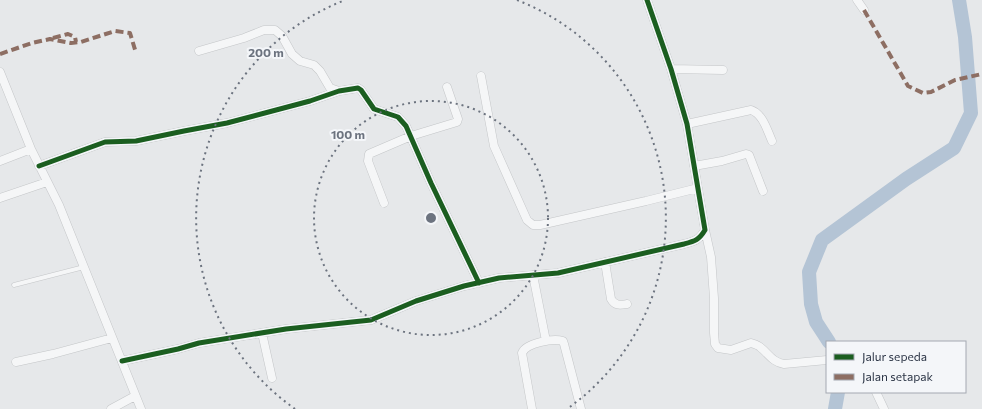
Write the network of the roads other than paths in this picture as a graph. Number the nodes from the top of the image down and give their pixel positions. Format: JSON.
{"nodes":[{"id":1,"x":647,"y":0,"type":"edge"},
{"id":2,"x":857,"y":0,"type":"edge"},
{"id":3,"x":864,"y":10,"type":"dead end"},
{"id":4,"x":200,"y":51,"type":"dead end"},
{"id":5,"x":671,"y":69,"type":"junction"},
{"id":6,"x":723,"y":70,"type":"dead end"},
{"id":7,"x":0,"y":72,"type":"edge"},
{"id":8,"x":481,"y":76,"type":"dead end"},
{"id":9,"x":447,"y":86,"type":"dead end"},
{"id":10,"x":339,"y":90,"type":"junction"},
{"id":11,"x":687,"y":124,"type":"junction"},
{"id":12,"x":411,"y":136,"type":"junction"},
{"id":13,"x":772,"y":141,"type":"dead end"},
{"id":14,"x":31,"y":149,"type":"junction"},
{"id":15,"x":0,"y":161,"type":"edge"},
{"id":16,"x":39,"y":166,"type":"junction"},
{"id":17,"x":694,"y":166,"type":"junction"},
{"id":18,"x":46,"y":182,"type":"junction"},
{"id":19,"x":698,"y":188,"type":"junction"},
{"id":20,"x":763,"y":191,"type":"dead end"},
{"id":21,"x":0,"y":198,"type":"edge"},
{"id":22,"x":384,"y":203,"type":"dead end"},
{"id":23,"x":705,"y":230,"type":"junction"},
{"id":24,"x":605,"y":262,"type":"junction"},
{"id":25,"x":84,"y":267,"type":"junction"},
{"id":26,"x":533,"y":275,"type":"junction"},
{"id":27,"x":479,"y":282,"type":"junction"},
{"id":28,"x":14,"y":285,"type":"dead end"},
{"id":29,"x":627,"y":304,"type":"dead end"},
{"id":30,"x":262,"y":333,"type":"junction"},
{"id":31,"x":112,"y":338,"type":"junction"},
{"id":32,"x":546,"y":342,"type":"junction"},
{"id":33,"x":826,"y":360,"type":"edge"},
{"id":34,"x":122,"y":361,"type":"junction"},
{"id":35,"x":16,"y":362,"type":"dead end"},
{"id":36,"x":272,"y":378,"type":"dead end"},
{"id":37,"x":876,"y":393,"type":"edge"},
{"id":38,"x":135,"y":396,"type":"junction"},
{"id":39,"x":111,"y":409,"type":"edge"},
{"id":40,"x":141,"y":409,"type":"edge"},
{"id":41,"x":531,"y":409,"type":"edge"},
{"id":42,"x":581,"y":409,"type":"edge"},
{"id":43,"x":884,"y":409,"type":"edge"}],
"edges":[{"from":1,"to":5,"type":"street"},
{"from":2,"to":3,"type":"street"},
{"from":4,"to":10,"type":"street"},
{"from":5,"to":6,"type":"street"},
{"from":5,"to":11,"type":"street"},
{"from":7,"to":14,"type":"street"},
{"from":8,"to":19,"type":"street"},
{"from":9,"to":12,"type":"street"},
{"from":10,"to":12,"type":"street"},
{"from":10,"to":16,"type":"street"},
{"from":11,"to":13,"type":"street"},
{"from":11,"to":17,"type":"street"},
{"from":12,"to":22,"type":"street"},
{"from":12,"to":27,"type":"street"},
{"from":14,"to":15,"type":"street"},
{"from":14,"to":16,"type":"street"},
{"from":16,"to":18,"type":"street"},
{"from":17,"to":19,"type":"street"},
{"from":17,"to":20,"type":"street"},
{"from":18,"to":21,"type":"street"},
{"from":18,"to":25,"type":"street"},
{"from":19,"to":23,"type":"street"},
{"from":23,"to":24,"type":"street"},
{"from":23,"to":33,"type":"street"},
{"from":24,"to":26,"type":"street"},
{"from":24,"to":29,"type":"street"},
{"from":25,"to":28,"type":"lane"},
{"from":25,"to":31,"type":"street"},
{"from":26,"to":27,"type":"street"},
{"from":26,"to":32,"type":"street"},
{"from":27,"to":30,"type":"street"},
{"from":30,"to":34,"type":"street"},
{"from":30,"to":36,"type":"street"},
{"from":31,"to":34,"type":"street"},
{"from":31,"to":35,"type":"street"},
{"from":32,"to":41,"type":"street"},
{"from":32,"to":42,"type":"street"},
{"from":34,"to":38,"type":"street"},
{"from":37,"to":43,"type":"street"},
{"from":38,"to":39,"type":"street"},
{"from":38,"to":40,"type":"street"}]}
